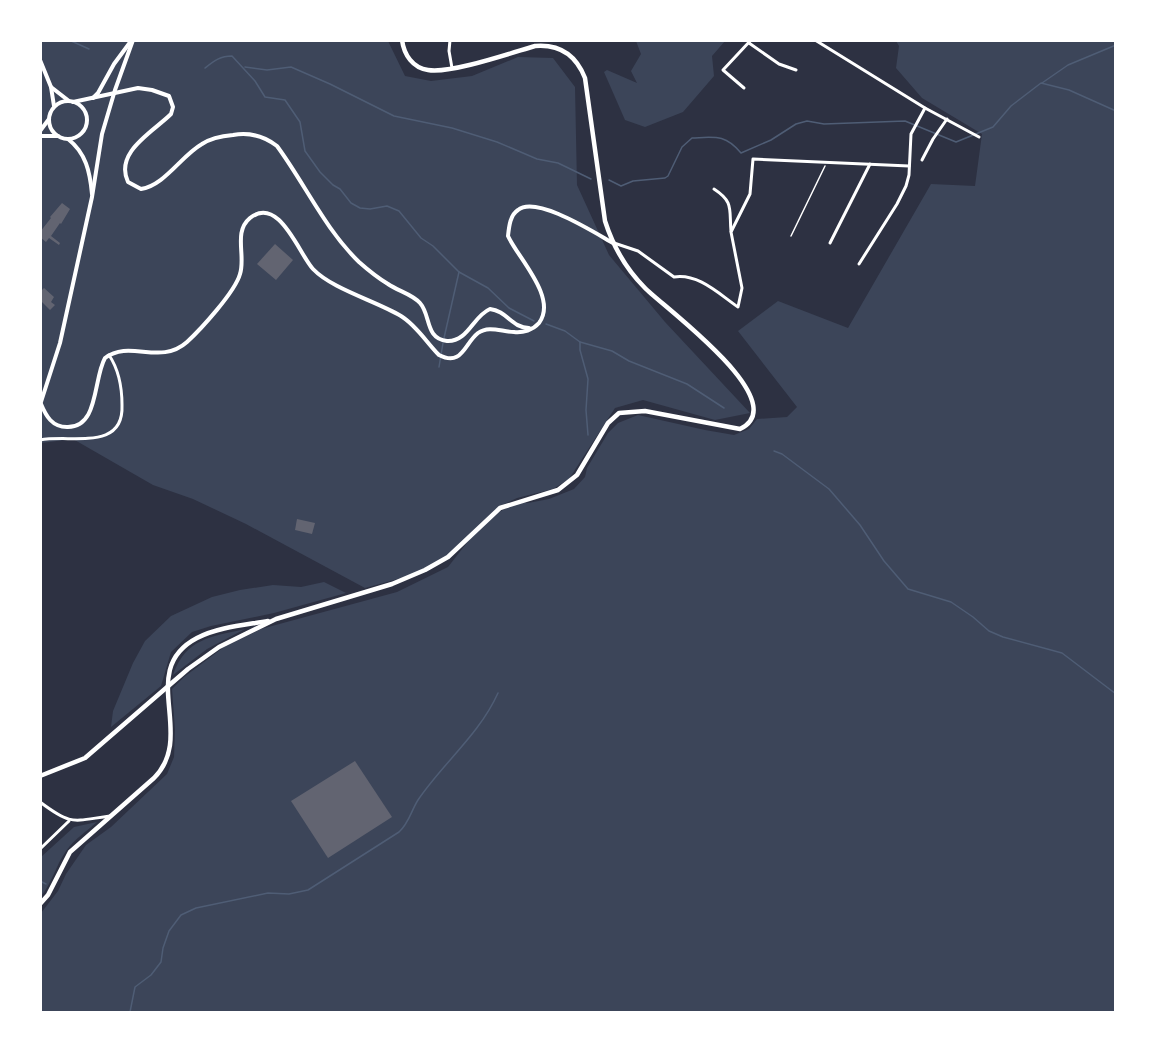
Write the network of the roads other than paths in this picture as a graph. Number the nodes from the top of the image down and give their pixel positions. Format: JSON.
{"nodes":[{"id":1,"x":132,"y":40,"type":"edge"},
{"id":2,"x":402,"y":40,"type":"edge"},
{"id":3,"x":450,"y":40,"type":"edge"},
{"id":4,"x":815,"y":40,"type":"edge"},
{"id":5,"x":750,"y":42,"type":"edge"},
{"id":6,"x":40,"y":60,"type":"edge"},
{"id":7,"x":452,"y":68,"type":"junction"},
{"id":8,"x":796,"y":70,"type":"dead end"},
{"id":9,"x":51,"y":87,"type":"junction"},
{"id":10,"x":744,"y":88,"type":"dead end"},
{"id":11,"x":93,"y":98,"type":"junction"},
{"id":12,"x":71,"y":101,"type":"junction"},
{"id":13,"x":54,"y":106,"type":"junction"},
{"id":14,"x":925,"y":108,"type":"junction"},
{"id":15,"x":49,"y":119,"type":"junction"},
{"id":16,"x":946,"y":120,"type":"junction"},
{"id":17,"x":40,"y":131,"type":"edge"},
{"id":18,"x":40,"y":136,"type":"edge"},
{"id":19,"x":58,"y":136,"type":"junction"},
{"id":20,"x":979,"y":137,"type":"dead end"},
{"id":21,"x":68,"y":139,"type":"junction"},
{"id":22,"x":922,"y":160,"type":"dead end"},
{"id":23,"x":870,"y":164,"type":"junction"},
{"id":24,"x":909,"y":166,"type":"junction"},
{"id":25,"x":714,"y":189,"type":"dead end"},
{"id":26,"x":92,"y":197,"type":"junction"},
{"id":27,"x":731,"y":232,"type":"junction"},
{"id":28,"x":613,"y":243,"type":"junction"},
{"id":29,"x":830,"y":243,"type":"dead end"},
{"id":30,"x":859,"y":264,"type":"dead end"},
{"id":31,"x":533,"y":328,"type":"junction"},
{"id":32,"x":109,"y":355,"type":"junction"},
{"id":33,"x":41,"y":404,"type":"edge"},
{"id":34,"x":40,"y":440,"type":"edge"},
{"id":35,"x":276,"y":619,"type":"junction"},
{"id":36,"x":40,"y":776,"type":"edge"},
{"id":37,"x":40,"y":802,"type":"edge"},
{"id":38,"x":112,"y":815,"type":"junction"},
{"id":39,"x":69,"y":821,"type":"junction"},
{"id":40,"x":40,"y":849,"type":"edge"},
{"id":41,"x":40,"y":904,"type":"edge"}],
"edges":[{"from":1,"to":11,"type":"street"},
{"from":1,"to":26,"type":"street"},
{"from":2,"to":7,"type":"main road"},
{"from":3,"to":7,"type":"street"},
{"from":4,"to":14,"type":"street"},
{"from":5,"to":8,"type":"street"},
{"from":5,"to":10,"type":"street"},
{"from":6,"to":9,"type":"street"},
{"from":7,"to":28,"type":"main road"},
{"from":9,"to":12,"type":"street"},
{"from":9,"to":13,"type":"street"},
{"from":11,"to":12,"type":"street"},
{"from":11,"to":31,"type":"street"},
{"from":12,"to":13,"type":"street"},
{"from":12,"to":21,"type":"street"},
{"from":13,"to":15,"type":"street"},
{"from":14,"to":16,"type":"street"},
{"from":14,"to":24,"type":"street"},
{"from":15,"to":17,"type":"street"},
{"from":15,"to":19,"type":"street"},
{"from":16,"to":20,"type":"street"},
{"from":16,"to":22,"type":"street"},
{"from":18,"to":19,"type":"street"},
{"from":19,"to":21,"type":"street"},
{"from":21,"to":26,"type":"street"},
{"from":23,"to":24,"type":"street"},
{"from":23,"to":27,"type":"street"},
{"from":23,"to":29,"type":"street"},
{"from":24,"to":30,"type":"street"},
{"from":25,"to":27,"type":"street"},
{"from":26,"to":33,"type":"street"},
{"from":27,"to":28,"type":"street"},
{"from":28,"to":31,"type":"street"},
{"from":28,"to":35,"type":"main road"},
{"from":31,"to":32,"type":"street"},
{"from":32,"to":33,"type":"street"},
{"from":32,"to":34,"type":"street"},
{"from":35,"to":36,"type":"main road"},
{"from":35,"to":38,"type":"main road"},
{"from":37,"to":39,"type":"street"},
{"from":38,"to":39,"type":"street"},
{"from":38,"to":41,"type":"main road"},
{"from":39,"to":40,"type":"street"}]}
